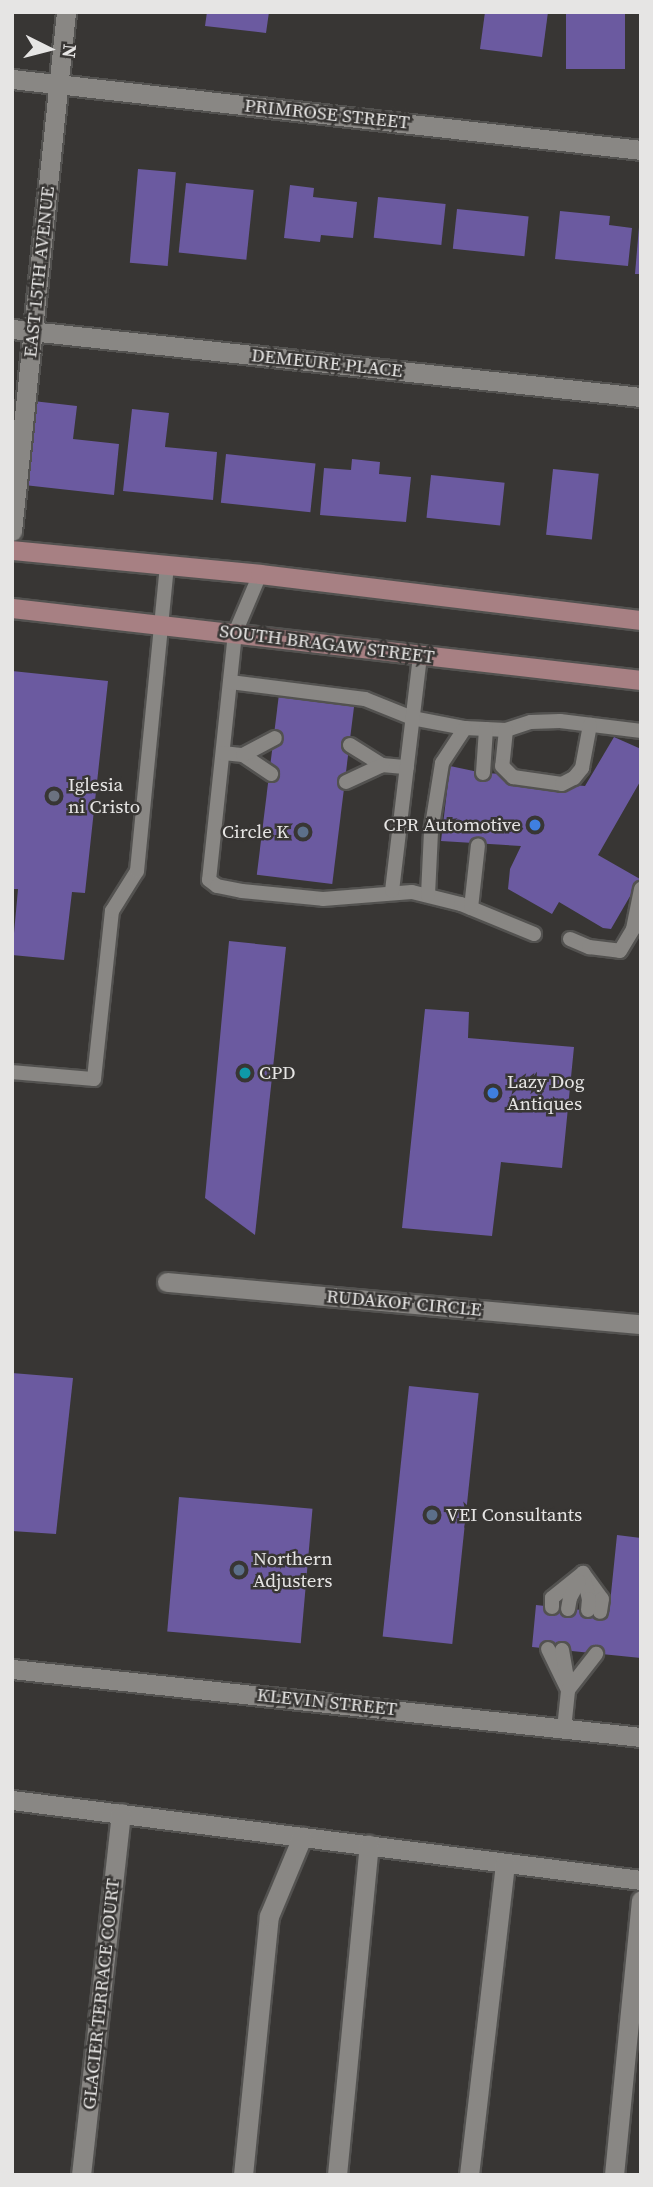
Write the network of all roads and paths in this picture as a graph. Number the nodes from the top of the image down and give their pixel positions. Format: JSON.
{"nodes":[{"id":1,"x":66,"y":12,"type":"edge"},
{"id":2,"x":12,"y":79,"type":"edge"},
{"id":3,"x":59,"y":84,"type":"junction"},
{"id":4,"x":641,"y":150,"type":"edge"},
{"id":5,"x":12,"y":329,"type":"edge"},
{"id":6,"x":33,"y":332,"type":"junction"},
{"id":7,"x":641,"y":397,"type":"edge"},
{"id":8,"x":12,"y":531,"type":"edge"},
{"id":9,"x":12,"y":550,"type":"edge"},
{"id":10,"x":167,"y":565,"type":"junction"},
{"id":11,"x":260,"y":574,"type":"junction"},
{"id":12,"x":12,"y":608,"type":"edge"},
{"id":13,"x":641,"y":620,"type":"edge"},
{"id":14,"x":161,"y":625,"type":"junction"},
{"id":15,"x":235,"y":633,"type":"junction"},
{"id":16,"x":420,"y":655,"type":"junction"},
{"id":17,"x":641,"y":680,"type":"edge"},
{"id":18,"x":230,"y":682,"type":"junction"},
{"id":19,"x":412,"y":718,"type":"junction"},
{"id":20,"x":590,"y":724,"type":"junction"},
{"id":21,"x":640,"y":726,"type":"edge"},
{"id":22,"x":466,"y":728,"type":"junction"},
{"id":23,"x":486,"y":729,"type":"junction"},
{"id":24,"x":506,"y":730,"type":"junction"},
{"id":25,"x":275,"y":737,"type":"dead end"},
{"id":26,"x":350,"y":745,"type":"dead end"},
{"id":27,"x":223,"y":753,"type":"junction"},
{"id":28,"x":243,"y":755,"type":"junction"},
{"id":29,"x":382,"y":765,"type":"junction"},
{"id":30,"x":407,"y":767,"type":"junction"},
{"id":31,"x":483,"y":773,"type":"dead end"},
{"id":32,"x":271,"y":774,"type":"dead end"},
{"id":33,"x":346,"y":782,"type":"dead end"},
{"id":34,"x":478,"y":845,"type":"dead end"},
{"id":35,"x":641,"y":889,"type":"edge"},
{"id":36,"x":392,"y":891,"type":"junction"},
{"id":37,"x":428,"y":895,"type":"junction"},
{"id":38,"x":471,"y":908,"type":"junction"},
{"id":39,"x":534,"y":934,"type":"dead end"},
{"id":40,"x":570,"y":939,"type":"dead end"},
{"id":41,"x":12,"y":1072,"type":"edge"},
{"id":42,"x":167,"y":1282,"type":"dead end"},
{"id":43,"x":641,"y":1324,"type":"edge"},
{"id":44,"x":583,"y":1573,"type":"junction"},
{"id":45,"x":552,"y":1607,"type":"dead end"},
{"id":46,"x":568,"y":1609,"type":"dead end"},
{"id":47,"x":594,"y":1611,"type":"dead end"},
{"id":48,"x":555,"y":1649,"type":"dead end"},
{"id":49,"x":589,"y":1653,"type":"dead end"},
{"id":50,"x":12,"y":1669,"type":"edge"},
{"id":51,"x":568,"y":1689,"type":"junction"},
{"id":52,"x":564,"y":1729,"type":"junction"},
{"id":53,"x":641,"y":1737,"type":"edge"},
{"id":54,"x":12,"y":1800,"type":"edge"},
{"id":55,"x":121,"y":1814,"type":"junction"},
{"id":56,"x":302,"y":1837,"type":"junction"},
{"id":57,"x":369,"y":1845,"type":"junction"},
{"id":58,"x":505,"y":1863,"type":"junction"},
{"id":59,"x":641,"y":1880,"type":"edge"},
{"id":60,"x":641,"y":1900,"type":"edge"},
{"id":61,"x":81,"y":2175,"type":"edge"},
{"id":62,"x":243,"y":2175,"type":"edge"},
{"id":63,"x":337,"y":2175,"type":"edge"},
{"id":64,"x":469,"y":2175,"type":"edge"},
{"id":65,"x":614,"y":2175,"type":"edge"}],
"edges":[{"from":1,"to":3,"type":"street","name":"EAST 15TH AVENUE"},
{"from":2,"to":3,"type":"street","name":"PRIMROSE STREET"},
{"from":3,"to":4,"type":"street","name":"PRIMROSE STREET"},
{"from":3,"to":6,"type":"street","name":"EAST 15TH AVENUE"},
{"from":5,"to":6,"type":"street","name":"DEMEURE PLACE"},
{"from":6,"to":7,"type":"street","name":"DEMEURE PLACE"},
{"from":6,"to":8,"type":"street","name":"EAST 15TH AVENUE"},
{"from":9,"to":10,"type":"main road"},
{"from":10,"to":11,"type":"main road"},
{"from":10,"to":14,"type":"lane"},
{"from":11,"to":13,"type":"main road"},
{"from":11,"to":15,"type":"lane"},
{"from":12,"to":14,"type":"main road","name":"SOUTH BRAGAW STREET"},
{"from":14,"to":15,"type":"main road","name":"SOUTH BRAGAW STREET"},
{"from":14,"to":41,"type":"lane"},
{"from":15,"to":16,"type":"main road","name":"SOUTH BRAGAW STREET"},
{"from":15,"to":18,"type":"lane"},
{"from":16,"to":17,"type":"main road","name":"SOUTH BRAGAW STREET"},
{"from":16,"to":19,"type":"lane"},
{"from":18,"to":19,"type":"lane"},
{"from":18,"to":27,"type":"lane"},
{"from":19,"to":22,"type":"lane"},
{"from":19,"to":30,"type":"lane"},
{"from":20,"to":21,"type":"lane"},
{"from":20,"to":24,"type":"lane"},
{"from":20,"to":24,"type":"lane"},
{"from":22,"to":23,"type":"lane"},
{"from":22,"to":37,"type":"lane"},
{"from":23,"to":24,"type":"lane"},
{"from":23,"to":31,"type":"lane"},
{"from":25,"to":28,"type":"lane"},
{"from":26,"to":29,"type":"lane"},
{"from":27,"to":28,"type":"lane"},
{"from":27,"to":36,"type":"lane"},
{"from":28,"to":32,"type":"lane"},
{"from":29,"to":30,"type":"lane"},
{"from":29,"to":33,"type":"lane"},
{"from":30,"to":36,"type":"lane"},
{"from":34,"to":38,"type":"lane"},
{"from":35,"to":40,"type":"lane"},
{"from":36,"to":37,"type":"lane"},
{"from":37,"to":38,"type":"lane"},
{"from":38,"to":39,"type":"lane"},
{"from":42,"to":43,"type":"street","name":"RUDAKOF CIRCLE"},
{"from":44,"to":45,"type":"lane"},
{"from":44,"to":46,"type":"lane"},
{"from":44,"to":47,"type":"lane"},
{"from":48,"to":51,"type":"lane"},
{"from":49,"to":51,"type":"lane"},
{"from":50,"to":52,"type":"street","name":"KLEVIN STREET"},
{"from":51,"to":52,"type":"lane"},
{"from":52,"to":53,"type":"street","name":"KLEVIN STREET"},
{"from":54,"to":55,"type":"street"},
{"from":55,"to":56,"type":"street"},
{"from":55,"to":61,"type":"street","name":"GLACIER TERRACE COURT"},
{"from":56,"to":57,"type":"street"},
{"from":56,"to":62,"type":"street"},
{"from":57,"to":58,"type":"street"},
{"from":57,"to":63,"type":"street"},
{"from":58,"to":59,"type":"street"},
{"from":58,"to":64,"type":"street"},
{"from":60,"to":65,"type":"street"}]}
